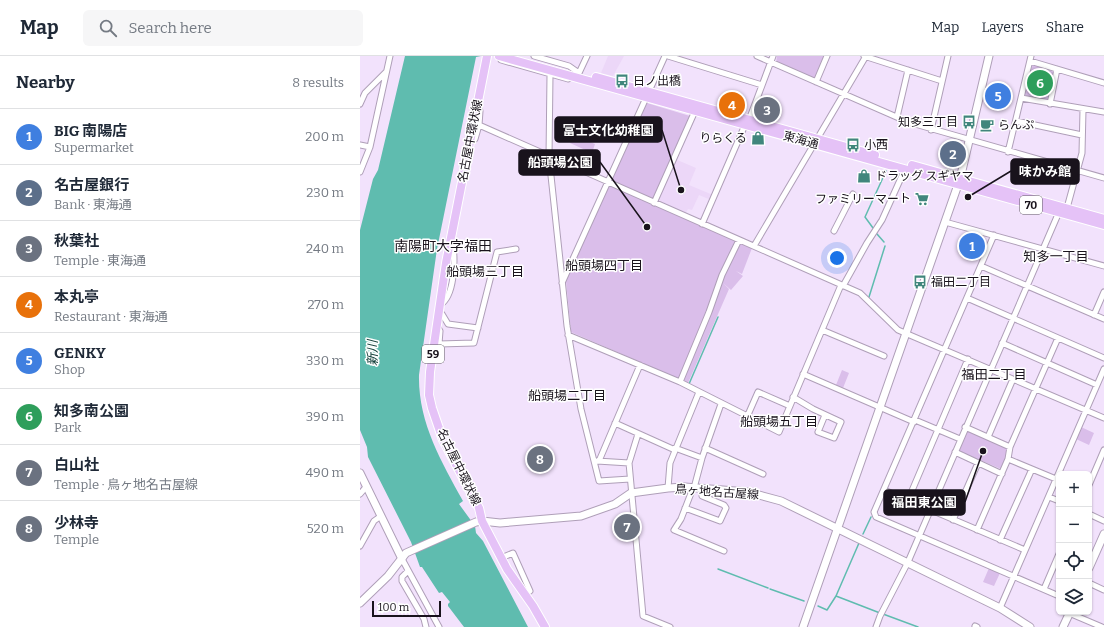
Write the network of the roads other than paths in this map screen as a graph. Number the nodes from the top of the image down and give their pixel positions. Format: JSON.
{"nodes":[{"id":1,"x":390,"y":56,"type":"edge"},
{"id":2,"x":487,"y":56,"type":"edge"},
{"id":3,"x":520,"y":56,"type":"edge"},
{"id":4,"x":534,"y":56,"type":"edge"},
{"id":5,"x":587,"y":56,"type":"edge"},
{"id":6,"x":666,"y":56,"type":"edge"},
{"id":7,"x":757,"y":56,"type":"edge"},
{"id":8,"x":773,"y":56,"type":"edge"},
{"id":9,"x":827,"y":56,"type":"edge"},
{"id":10,"x":865,"y":56,"type":"edge"},
{"id":11,"x":948,"y":56,"type":"edge"},
{"id":12,"x":989,"y":56,"type":"edge"},
{"id":13,"x":500,"y":58,"type":"edge"},
{"id":14,"x":551,"y":58,"type":"edge"},
{"id":15,"x":1030,"y":58,"type":"edge"},
{"id":16,"x":770,"y":62,"type":"junction"},
{"id":17,"x":1056,"y":69,"type":"junction"},
{"id":18,"x":908,"y":70,"type":"junction"},
{"id":19,"x":387,"y":71,"type":"junction"},
{"id":20,"x":579,"y":73,"type":"junction"},
{"id":21,"x":550,"y":75,"type":"junction"},
{"id":22,"x":942,"y":81,"type":"junction"},
{"id":23,"x":816,"y":82,"type":"junction"},
{"id":24,"x":595,"y":83,"type":"junction"},
{"id":25,"x":1104,"y":83,"type":"edge"},
{"id":26,"x":762,"y":85,"type":"junction"},
{"id":27,"x":648,"y":94,"type":"junction"},
{"id":28,"x":843,"y":94,"type":"junction"},
{"id":29,"x":1021,"y":98,"type":"junction"},
{"id":30,"x":477,"y":103,"type":"junction"},
{"id":31,"x":360,"y":104,"type":"edge"},
{"id":32,"x":1050,"y":104,"type":"junction"},
{"id":33,"x":1083,"y":110,"type":"junction"},
{"id":34,"x":695,"y":111,"type":"junction"},
{"id":35,"x":1104,"y":112,"type":"edge"},
{"id":36,"x":897,"y":117,"type":"junction"},
{"id":37,"x":1016,"y":121,"type":"junction"},
{"id":38,"x":747,"y":122,"type":"junction"},
{"id":39,"x":479,"y":125,"type":"junction"},
{"id":40,"x":931,"y":130,"type":"junction"},
{"id":41,"x":1082,"y":135,"type":"junction"},
{"id":42,"x":815,"y":141,"type":"junction"},
{"id":43,"x":969,"y":141,"type":"junction"},
{"id":44,"x":469,"y":142,"type":"junction"},
{"id":45,"x":360,"y":145,"type":"edge"},
{"id":46,"x":370,"y":146,"type":"junction"},
{"id":47,"x":1008,"y":152,"type":"junction"},
{"id":48,"x":549,"y":157,"type":"junction"},
{"id":49,"x":905,"y":169,"type":"junction"},
{"id":50,"x":1077,"y":171,"type":"junction"},
{"id":51,"x":360,"y":172,"type":"edge"},
{"id":52,"x":1104,"y":178,"type":"edge"},
{"id":53,"x":959,"y":181,"type":"junction"},
{"id":54,"x":608,"y":183,"type":"junction"},
{"id":55,"x":853,"y":194,"type":"dead end"},
{"id":56,"x":654,"y":203,"type":"junction"},
{"id":57,"x":1067,"y":208,"type":"junction"},
{"id":58,"x":1059,"y":212,"type":"junction"},
{"id":59,"x":1104,"y":219,"type":"edge"},
{"id":60,"x":945,"y":222,"type":"junction"},
{"id":61,"x":702,"y":224,"type":"junction"},
{"id":62,"x":1104,"y":225,"type":"edge"},
{"id":63,"x":834,"y":231,"type":"dead end"},
{"id":64,"x":994,"y":235,"type":"junction"},
{"id":65,"x":739,"y":240,"type":"junction"},
{"id":66,"x":754,"y":246,"type":"junction"},
{"id":67,"x":516,"y":249,"type":"dead end"},
{"id":68,"x":1044,"y":249,"type":"junction"},
{"id":69,"x":981,"y":266,"type":"junction"},
{"id":70,"x":1104,"y":266,"type":"edge"},
{"id":71,"x":562,"y":283,"type":"junction"},
{"id":72,"x":842,"y":285,"type":"junction"},
{"id":73,"x":1028,"y":286,"type":"junction"},
{"id":74,"x":1104,"y":292,"type":"edge"},
{"id":75,"x":967,"y":298,"type":"junction"},
{"id":76,"x":439,"y":309,"type":"junction"},
{"id":77,"x":1094,"y":315,"type":"junction"},
{"id":78,"x":1014,"y":318,"type":"junction"},
{"id":79,"x":1104,"y":319,"type":"edge"},
{"id":80,"x":437,"y":325,"type":"junction"},
{"id":81,"x":478,"y":328,"type":"junction"},
{"id":82,"x":822,"y":330,"type":"junction"},
{"id":83,"x":906,"y":334,"type":"junction"},
{"id":84,"x":568,"y":335,"type":"junction"},
{"id":85,"x":1058,"y":338,"type":"junction"},
{"id":86,"x":439,"y":344,"type":"junction"},
{"id":87,"x":1002,"y":344,"type":"junction"},
{"id":88,"x":946,"y":349,"type":"junction"},
{"id":89,"x":884,"y":356,"type":"dead end"},
{"id":90,"x":1104,"y":358,"type":"edge"},
{"id":91,"x":968,"y":359,"type":"junction"},
{"id":92,"x":432,"y":361,"type":"junction"},
{"id":93,"x":1047,"y":363,"type":"junction"},
{"id":94,"x":640,"y":366,"type":"junction"},
{"id":95,"x":991,"y":369,"type":"junction"},
{"id":96,"x":1104,"y":370,"type":"edge"},
{"id":97,"x":803,"y":374,"type":"junction"},
{"id":98,"x":1013,"y":379,"type":"junction"},
{"id":99,"x":680,"y":382,"type":"junction"},
{"id":100,"x":1097,"y":385,"type":"junction"},
{"id":101,"x":1036,"y":388,"type":"junction"},
{"id":102,"x":699,"y":392,"type":"junction"},
{"id":103,"x":794,"y":397,"type":"junction"},
{"id":104,"x":721,"y":404,"type":"junction"},
{"id":105,"x":790,"y":406,"type":"junction"},
{"id":106,"x":880,"y":408,"type":"junction"},
{"id":107,"x":1086,"y":410,"type":"junction"},
{"id":108,"x":825,"y":414,"type":"junction"},
{"id":109,"x":747,"y":417,"type":"junction"},
{"id":110,"x":1104,"y":418,"type":"edge"},
{"id":111,"x":914,"y":421,"type":"junction"},
{"id":112,"x":615,"y":423,"type":"junction"},
{"id":113,"x":965,"y":428,"type":"junction"},
{"id":114,"x":938,"y":430,"type":"junction"},
{"id":115,"x":638,"y":434,"type":"junction"},
{"id":116,"x":988,"y":438,"type":"junction"},
{"id":117,"x":960,"y":440,"type":"junction"},
{"id":118,"x":1010,"y":447,"type":"junction"},
{"id":119,"x":705,"y":448,"type":"junction"},
{"id":120,"x":675,"y":449,"type":"junction"},
{"id":121,"x":1104,"y":450,"type":"edge"},
{"id":122,"x":955,"y":452,"type":"junction"},
{"id":123,"x":702,"y":458,"type":"junction"},
{"id":124,"x":1008,"y":459,"type":"junction"},
{"id":125,"x":596,"y":461,"type":"junction"},
{"id":126,"x":629,"y":463,"type":"junction"},
{"id":127,"x":978,"y":463,"type":"junction"},
{"id":128,"x":1032,"y":469,"type":"junction"},
{"id":129,"x":1059,"y":471,"type":"edge"},
{"id":130,"x":360,"y":473,"type":"edge"},
{"id":131,"x":763,"y":474,"type":"dead end"},
{"id":132,"x":1002,"y":474,"type":"junction"},
{"id":133,"x":1092,"y":477,"type":"edge"},
{"id":134,"x":630,"y":479,"type":"junction"},
{"id":135,"x":1056,"y":479,"type":"joint"},
{"id":136,"x":668,"y":488,"type":"junction"},
{"id":137,"x":694,"y":488,"type":"junction"},
{"id":138,"x":703,"y":489,"type":"junction"},
{"id":139,"x":362,"y":490,"type":"edge"},
{"id":140,"x":884,"y":490,"type":"junction"},
{"id":141,"x":631,"y":493,"type":"junction"},
{"id":142,"x":1049,"y":497,"type":"junction"},
{"id":143,"x":908,"y":500,"type":"junction"},
{"id":144,"x":1056,"y":500,"type":"edge"},
{"id":145,"x":685,"y":508,"type":"junction"},
{"id":146,"x":930,"y":509,"type":"junction"},
{"id":147,"x":1092,"y":515,"type":"edge"},
{"id":148,"x":381,"y":516,"type":"junction"},
{"id":149,"x":953,"y":520,"type":"junction"},
{"id":150,"x":1104,"y":521,"type":"edge"},
{"id":151,"x":479,"y":522,"type":"junction"},
{"id":152,"x":838,"y":528,"type":"junction"},
{"id":153,"x":977,"y":530,"type":"junction"},
{"id":154,"x":1104,"y":534,"type":"edge"},
{"id":155,"x":918,"y":535,"type":"junction"},
{"id":156,"x":362,"y":537,"type":"edge"},
{"id":157,"x":1000,"y":540,"type":"junction"},
{"id":158,"x":360,"y":546,"type":"edge"},
{"id":159,"x":1025,"y":550,"type":"junction"},
{"id":160,"x":724,"y":551,"type":"dead end"},
{"id":161,"x":404,"y":556,"type":"junction"},
{"id":162,"x":501,"y":558,"type":"junction"},
{"id":163,"x":1056,"y":561,"type":"edge"},
{"id":164,"x":1092,"y":561,"type":"edge"},
{"id":165,"x":908,"y":562,"type":"junction"},
{"id":166,"x":408,"y":571,"type":"junction"},
{"id":167,"x":1014,"y":576,"type":"junction"},
{"id":168,"x":1092,"y":584,"type":"edge"},
{"id":169,"x":1044,"y":589,"type":"junction"},
{"id":170,"x":1104,"y":590,"type":"edge"},
{"id":171,"x":525,"y":594,"type":"junction"},
{"id":172,"x":1056,"y":595,"type":"edge"},
{"id":173,"x":360,"y":603,"type":"edge"},
{"id":174,"x":1000,"y":608,"type":"junction"},
{"id":175,"x":1069,"y":615,"type":"edge"},
{"id":176,"x":1075,"y":615,"type":"edge"},
{"id":177,"x":540,"y":619,"type":"junction"},
{"id":178,"x":667,"y":626,"type":"edge"},
{"id":179,"x":1103,"y":626,"type":"edge"},
{"id":180,"x":426,"y":627,"type":"edge"},
{"id":181,"x":439,"y":627,"type":"edge"},
{"id":182,"x":545,"y":627,"type":"edge"},
{"id":183,"x":550,"y":627,"type":"edge"},
{"id":184,"x":802,"y":627,"type":"edge"},
{"id":185,"x":876,"y":627,"type":"edge"},
{"id":186,"x":1030,"y":627,"type":"edge"},
{"id":187,"x":1063,"y":627,"type":"edge"}],
"edges":[{"from":1,"to":19,"type":"street"},
{"from":2,"to":30,"type":"main road","name":"名古屋中環状線","number":"59"},
{"from":3,"to":20,"type":"main road","name":"東海通","number":"70"},
{"from":4,"to":14,"type":"street"},
{"from":5,"to":20,"type":"street"},
{"from":6,"to":26,"type":"street"},
{"from":6,"to":27,"type":"street"},
{"from":7,"to":16,"type":"street"},
{"from":8,"to":16,"type":"street"},
{"from":9,"to":23,"type":"street"},
{"from":10,"to":18,"type":"street"},
{"from":10,"to":28,"type":"street"},
{"from":11,"to":22,"type":"street"},
{"from":12,"to":43,"type":"main road"},
{"from":13,"to":21,"type":"street"},
{"from":13,"to":24,"type":"main road","name":"東海通","number":"70"},
{"from":14,"to":20,"type":"street"},
{"from":15,"to":17,"type":"street"},
{"from":15,"to":29,"type":"street"},
{"from":16,"to":23,"type":"street"},
{"from":16,"to":26,"type":"street"},
{"from":17,"to":25,"type":"street"},
{"from":17,"to":32,"type":"street"},
{"from":18,"to":22,"type":"street"},
{"from":18,"to":36,"type":"street"},
{"from":19,"to":31,"type":"street"},
{"from":19,"to":46,"type":"street"},
{"from":20,"to":27,"type":"main road","name":"東海通","number":"70"},
{"from":21,"to":24,"type":"street"},
{"from":21,"to":48,"type":"street"},
{"from":22,"to":40,"type":"street"},
{"from":23,"to":28,"type":"street"},
{"from":24,"to":27,"type":"main road","name":"東海通","number":"70"},
{"from":26,"to":38,"type":"street"},
{"from":27,"to":34,"type":"main road","name":"東海通","number":"70"},
{"from":27,"to":38,"type":"main road","name":"東海通","number":"70"},
{"from":27,"to":54,"type":"street"},
{"from":28,"to":36,"type":"street"},
{"from":28,"to":42,"type":"street"},
{"from":29,"to":32,"type":"street"},
{"from":29,"to":37,"type":"street"},
{"from":30,"to":39,"type":"street"},
{"from":30,"to":44,"type":"main road","name":"名古屋中環状線","number":"59"},
{"from":32,"to":33,"type":"street"},
{"from":33,"to":35,"type":"street"},
{"from":33,"to":41,"type":"street"},
{"from":34,"to":38,"type":"main road","name":"東海通","number":"70"},
{"from":34,"to":56,"type":"street"},
{"from":36,"to":40,"type":"street"},
{"from":37,"to":41,"type":"street"},
{"from":37,"to":47,"type":"street"},
{"from":38,"to":42,"type":"main road","name":"東海通","number":"70"},
{"from":38,"to":61,"type":"street"},
{"from":39,"to":44,"type":"street"},
{"from":39,"to":48,"type":"street"},
{"from":40,"to":43,"type":"street"},
{"from":41,"to":50,"type":"street"},
{"from":42,"to":49,"type":"main road","name":"東海通","number":"70"},
{"from":42,"to":53,"type":"main road","name":"東海通","number":"70"},
{"from":42,"to":66,"type":"street"},
{"from":43,"to":47,"type":"street"},
{"from":43,"to":53,"type":"main road"},
{"from":44,"to":76,"type":"main road","name":"名古屋中環状線","number":"59"},
{"from":45,"to":46,"type":"street"},
{"from":46,"to":51,"type":"street"},
{"from":47,"to":50,"type":"street"},
{"from":48,"to":54,"type":"street"},
{"from":48,"to":71,"type":"street"},
{"from":49,"to":53,"type":"main road","name":"東海通","number":"70"},
{"from":49,"to":72,"type":"street"},
{"from":50,"to":52,"type":"street"},
{"from":50,"to":57,"type":"street"},
{"from":53,"to":57,"type":"main road","name":"東海通","number":"70"},
{"from":53,"to":58,"type":"main road","name":"東海通","number":"70"},
{"from":53,"to":60,"type":"main road"},
{"from":54,"to":56,"type":"street"},
{"from":54,"to":71,"type":"street"},
{"from":55,"to":63,"type":"street"},
{"from":56,"to":61,"type":"street"},
{"from":57,"to":59,"type":"main road","name":"東海通","number":"70"},
{"from":58,"to":62,"type":"main road","name":"東海通","number":"70"},
{"from":58,"to":68,"type":"street"},
{"from":60,"to":64,"type":"street"},
{"from":60,"to":83,"type":"main road"},
{"from":61,"to":65,"type":"street"},
{"from":64,"to":68,"type":"street"},
{"from":64,"to":69,"type":"street"},
{"from":65,"to":66,"type":"street"},
{"from":65,"to":99,"type":"street"},
{"from":66,"to":72,"type":"street"},
{"from":67,"to":81,"type":"street"},
{"from":68,"to":70,"type":"street"},
{"from":68,"to":73,"type":"street"},
{"from":69,"to":73,"type":"street"},
{"from":69,"to":75,"type":"street"},
{"from":71,"to":84,"type":"street"},
{"from":72,"to":82,"type":"street"},
{"from":72,"to":83,"type":"street"},
{"from":73,"to":77,"type":"street"},
{"from":73,"to":78,"type":"street"},
{"from":74,"to":77,"type":"street"},
{"from":75,"to":78,"type":"street"},
{"from":75,"to":88,"type":"street"},
{"from":76,"to":80,"type":"main road","name":"名古屋中環状線","number":"59"},
{"from":76,"to":81,"type":"street"},
{"from":77,"to":79,"type":"street"},
{"from":78,"to":85,"type":"street"},
{"from":78,"to":87,"type":"street"},
{"from":80,"to":86,"type":"street"},
{"from":80,"to":92,"type":"main road","name":"名古屋中環状線","number":"59"},
{"from":81,"to":86,"type":"street"},
{"from":82,"to":89,"type":"street"},
{"from":82,"to":97,"type":"street"},
{"from":83,"to":88,"type":"street"},
{"from":83,"to":106,"type":"main road"},
{"from":84,"to":94,"type":"street"},
{"from":84,"to":125,"type":"street"},
{"from":85,"to":90,"type":"street"},
{"from":85,"to":93,"type":"street"},
{"from":86,"to":92,"type":"street"},
{"from":87,"to":93,"type":"street"},
{"from":87,"to":95,"type":"street"},
{"from":88,"to":91,"type":"street"},
{"from":88,"to":111,"type":"street"},
{"from":91,"to":95,"type":"street"},
{"from":91,"to":114,"type":"street"},
{"from":92,"to":151,"type":"main road","name":"名古屋中環状線","number":"59"},
{"from":93,"to":100,"type":"street"},
{"from":93,"to":101,"type":"street"},
{"from":94,"to":99,"type":"street"},
{"from":94,"to":112,"type":"street"},
{"from":95,"to":98,"type":"street"},
{"from":95,"to":113,"type":"street"},
{"from":96,"to":100,"type":"street"},
{"from":97,"to":103,"type":"street"},
{"from":97,"to":106,"type":"street"},
{"from":98,"to":101,"type":"street"},
{"from":98,"to":116,"type":"street"},
{"from":99,"to":102,"type":"street"},
{"from":100,"to":107,"type":"street"},
{"from":101,"to":107,"type":"street"},
{"from":101,"to":118,"type":"street"},
{"from":102,"to":104,"type":"street"},
{"from":102,"to":120,"type":"street"},
{"from":103,"to":105,"type":"street"},
{"from":103,"to":108,"type":"street"},
{"from":104,"to":109,"type":"street"},
{"from":104,"to":119,"type":"street"},
{"from":105,"to":109,"type":"street"},
{"from":105,"to":109,"type":"street"},
{"from":106,"to":111,"type":"street"},
{"from":106,"to":152,"type":"main road"},
{"from":107,"to":110,"type":"street"},
{"from":107,"to":129,"type":"street"},
{"from":108,"to":108,"type":"street"},
{"from":111,"to":114,"type":"street"},
{"from":111,"to":140,"type":"street"},
{"from":112,"to":115,"type":"street"},
{"from":112,"to":125,"type":"street"},
{"from":113,"to":116,"type":"street"},
{"from":113,"to":117,"type":"street"},
{"from":114,"to":117,"type":"street"},
{"from":114,"to":143,"type":"street"},
{"from":115,"to":120,"type":"street"},
{"from":115,"to":126,"type":"street"},
{"from":116,"to":118,"type":"street"},
{"from":117,"to":122,"type":"street"},
{"from":118,"to":124,"type":"street"},
{"from":119,"to":123,"type":"street"},
{"from":119,"to":131,"type":"street"},
{"from":120,"to":123,"type":"street"},
{"from":120,"to":136,"type":"street"},
{"from":121,"to":133,"type":"street"},
{"from":122,"to":127,"type":"street"},
{"from":122,"to":146,"type":"street"},
{"from":123,"to":137,"type":"street"},
{"from":124,"to":128,"type":"street"},
{"from":124,"to":132,"type":"street"},
{"from":125,"to":126,"type":"street"},
{"from":125,"to":134,"type":"street"},
{"from":126,"to":134,"type":"street"},
{"from":127,"to":132,"type":"street"},
{"from":127,"to":149,"type":"street"},
{"from":128,"to":135,"type":"street"},
{"from":128,"to":157,"type":"street"},
{"from":130,"to":139,"type":"main road"},
{"from":132,"to":153,"type":"street"},
{"from":134,"to":141,"type":"street"},
{"from":135,"to":142,"type":"street"},
{"from":136,"to":137,"type":"main road","name":"鳥ヶ地名古屋線"},
{"from":136,"to":141,"type":"main road","name":"鳥ヶ地名古屋線"},
{"from":137,"to":138,"type":"main road","name":"鳥ヶ地名古屋線"},
{"from":137,"to":145,"type":"street"},
{"from":138,"to":145,"type":"street"},
{"from":138,"to":152,"type":"main road","name":"鳥ヶ地名古屋線"},
{"from":139,"to":148,"type":"main road"},
{"from":140,"to":143,"type":"street"},
{"from":140,"to":155,"type":"street"},
{"from":141,"to":151,"type":"main road","name":"鳥ヶ地名古屋線"},
{"from":141,"to":178,"type":"street"},
{"from":142,"to":144,"type":"street"},
{"from":142,"to":159,"type":"street"},
{"from":143,"to":146,"type":"street"},
{"from":145,"to":160,"type":"street"},
{"from":146,"to":149,"type":"street"},
{"from":146,"to":155,"type":"street"},
{"from":147,"to":150,"type":"street"},
{"from":148,"to":156,"type":"street"},
{"from":148,"to":161,"type":"main road"},
{"from":149,"to":153,"type":"street"},
{"from":151,"to":161,"type":"main road","name":"鳥ヶ地名古屋線"},
{"from":151,"to":162,"type":"main road","name":"名古屋中環状線","number":"59"},
{"from":152,"to":165,"type":"main road","name":"鳥ヶ地名古屋線"},
{"from":152,"to":184,"type":"main road"},
{"from":153,"to":157,"type":"street"},
{"from":154,"to":164,"type":"main road"},
{"from":155,"to":165,"type":"street"},
{"from":155,"to":167,"type":"street"},
{"from":156,"to":158,"type":"street"},
{"from":157,"to":159,"type":"street"},
{"from":159,"to":167,"type":"street"},
{"from":161,"to":166,"type":"street"},
{"from":161,"to":173,"type":"main road","name":"鳥ヶ地名古屋線"},
{"from":162,"to":171,"type":"main road","name":"名古屋中環状線","number":"59"},
{"from":162,"to":171,"type":"street"},
{"from":163,"to":169,"type":"street"},
{"from":165,"to":174,"type":"main road","name":"鳥ヶ地名古屋線"},
{"from":165,"to":185,"type":"street"},
{"from":166,"to":180,"type":"street"},
{"from":166,"to":181,"type":"street"},
{"from":167,"to":169,"type":"street"},
{"from":167,"to":174,"type":"street"},
{"from":168,"to":170,"type":"street"},
{"from":169,"to":172,"type":"street"},
{"from":171,"to":177,"type":"main road","name":"名古屋中環状線","number":"59"},
{"from":174,"to":186,"type":"main road","name":"鳥ヶ地名古屋線"},
{"from":175,"to":187,"type":"main road"},
{"from":176,"to":179,"type":"street"},
{"from":177,"to":182,"type":"main road","name":"名古屋中環状線","number":"59"},
{"from":177,"to":183,"type":"street"}]}
